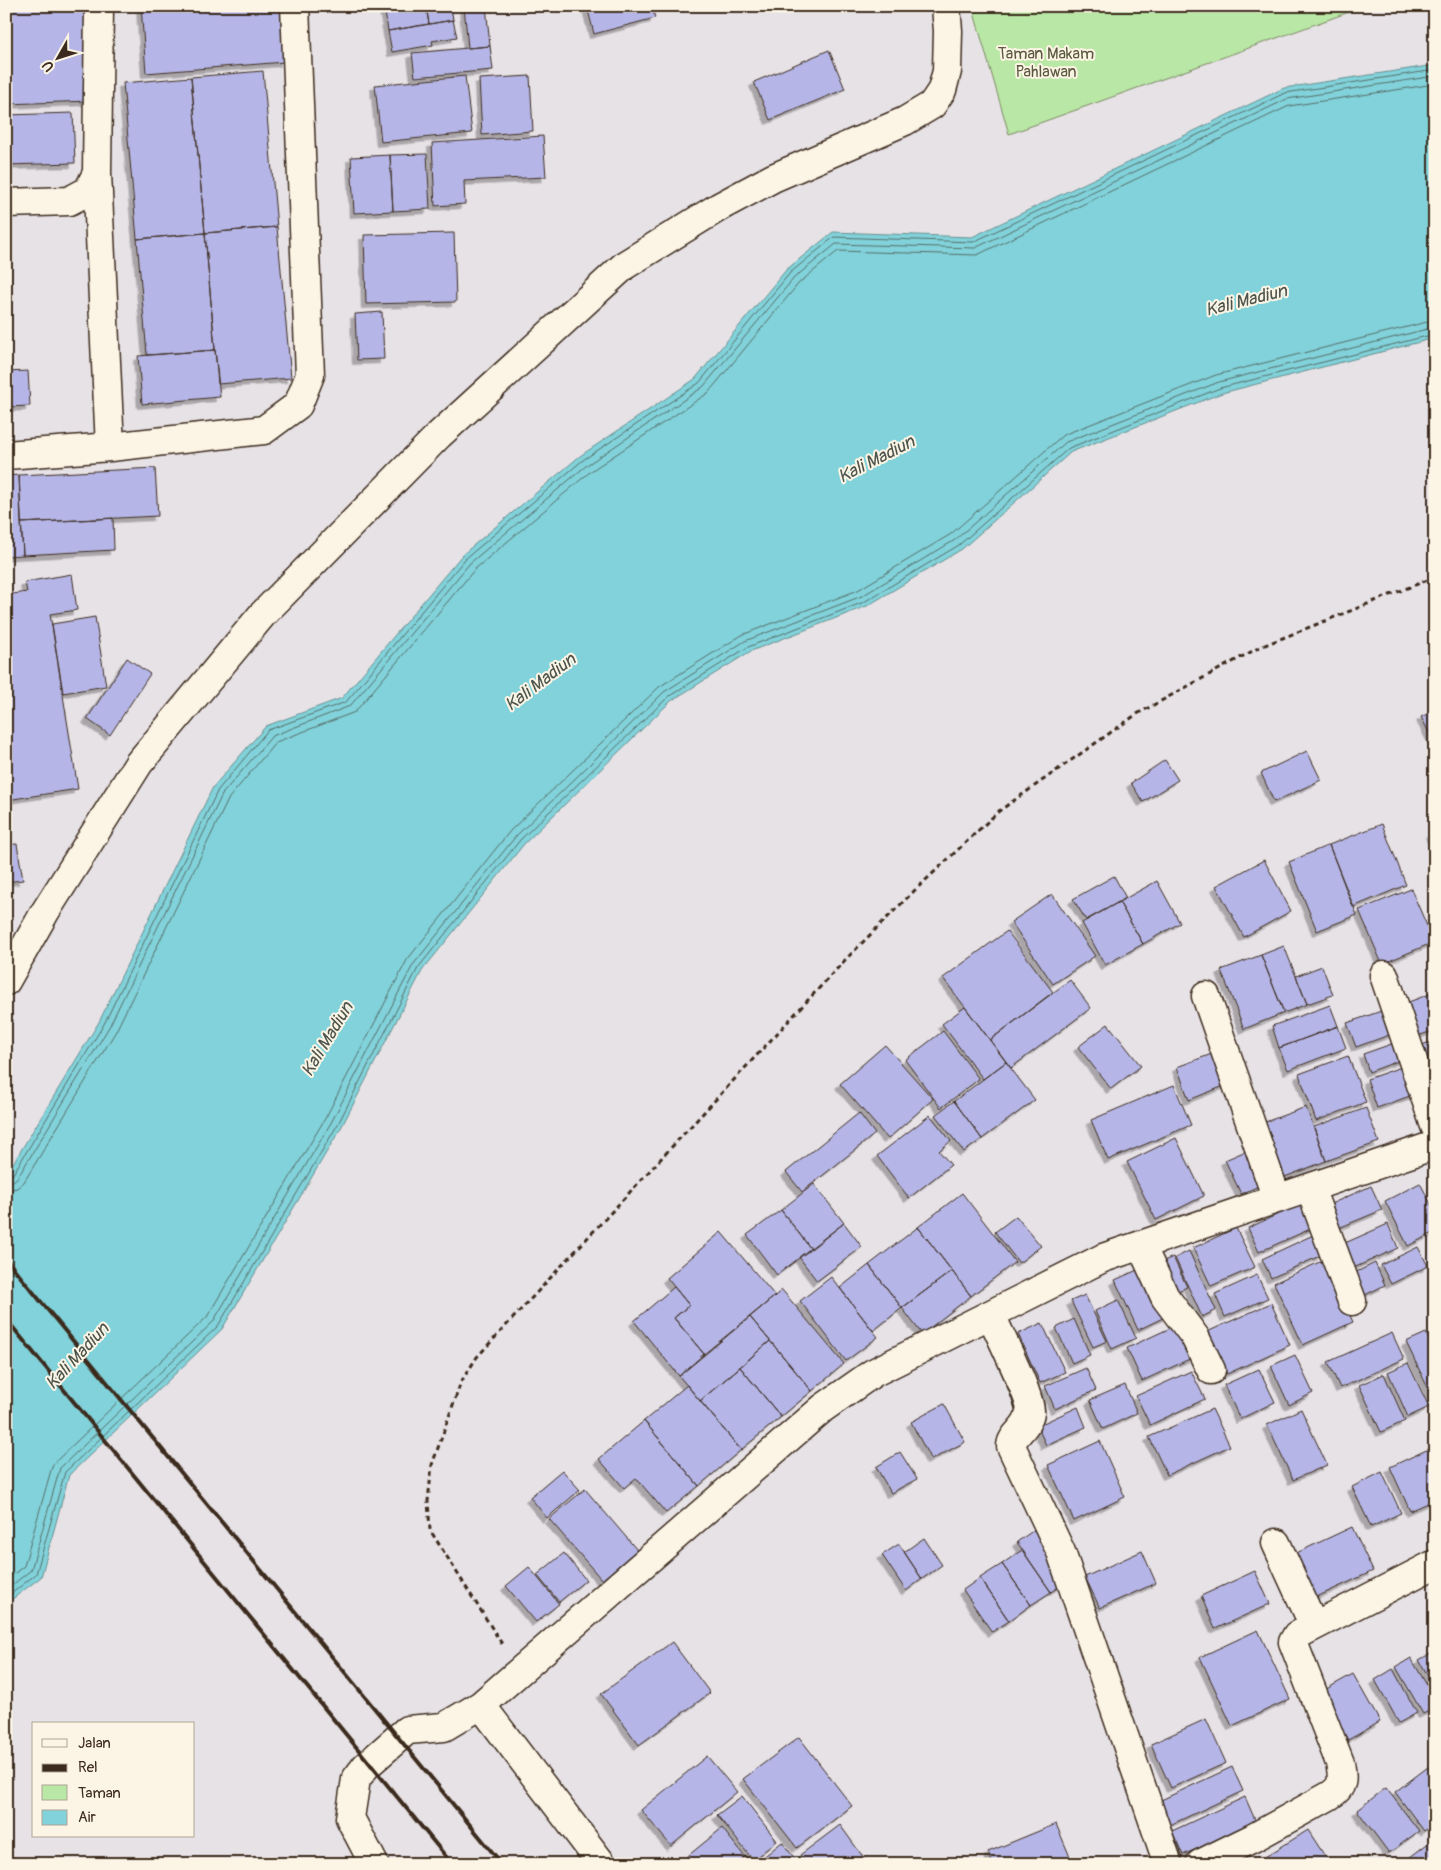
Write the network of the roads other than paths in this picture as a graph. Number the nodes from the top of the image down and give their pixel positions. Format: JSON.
{"nodes":[{"id":1,"x":99,"y":6,"type":"edge"},
{"id":2,"x":295,"y":6,"type":"edge"},
{"id":3,"x":946,"y":6,"type":"edge"},
{"id":4,"x":97,"y":173,"type":"junction"},
{"id":5,"x":6,"y":203,"type":"edge"},
{"id":6,"x":110,"y":447,"type":"junction"},
{"id":7,"x":6,"y":455,"type":"edge"},
{"id":8,"x":1384,"y":976,"type":"dead end"},
{"id":9,"x":6,"y":981,"type":"edge"},
{"id":10,"x":1206,"y":996,"type":"dead end"},
{"id":11,"x":1435,"y":1126,"type":"edge"},
{"id":12,"x":1435,"y":1145,"type":"edge"},
{"id":13,"x":1310,"y":1188,"type":"junction"},
{"id":14,"x":1277,"y":1199,"type":"junction"},
{"id":15,"x":1141,"y":1245,"type":"junction"},
{"id":16,"x":1352,"y":1300,"type":"dead end"},
{"id":17,"x":991,"y":1315,"type":"junction"},
{"id":18,"x":1210,"y":1370,"type":"dead end"},
{"id":19,"x":1276,"y":1543,"type":"dead end"},
{"id":20,"x":1435,"y":1564,"type":"edge"},
{"id":21,"x":1314,"y":1626,"type":"junction"},
{"id":22,"x":481,"y":1706,"type":"junction"},
{"id":23,"x":374,"y":1864,"type":"edge"},
{"id":24,"x":602,"y":1864,"type":"edge"},
{"id":25,"x":1168,"y":1864,"type":"edge"},
{"id":26,"x":1200,"y":1864,"type":"edge"}],
"edges":[{"from":1,"to":4,"type":"street"},
{"from":2,"to":6,"type":"street"},
{"from":3,"to":9,"type":"street"},
{"from":4,"to":5,"type":"street"},
{"from":4,"to":6,"type":"street"},
{"from":6,"to":7,"type":"street"},
{"from":8,"to":11,"type":"street"},
{"from":10,"to":14,"type":"street"},
{"from":12,"to":13,"type":"street"},
{"from":13,"to":14,"type":"street"},
{"from":13,"to":16,"type":"street"},
{"from":14,"to":15,"type":"street"},
{"from":15,"to":17,"type":"street"},
{"from":15,"to":18,"type":"street"},
{"from":17,"to":22,"type":"street"},
{"from":17,"to":25,"type":"street"},
{"from":19,"to":21,"type":"street"},
{"from":20,"to":21,"type":"street"},
{"from":21,"to":26,"type":"street"},
{"from":22,"to":23,"type":"street"},
{"from":22,"to":24,"type":"street"}]}
